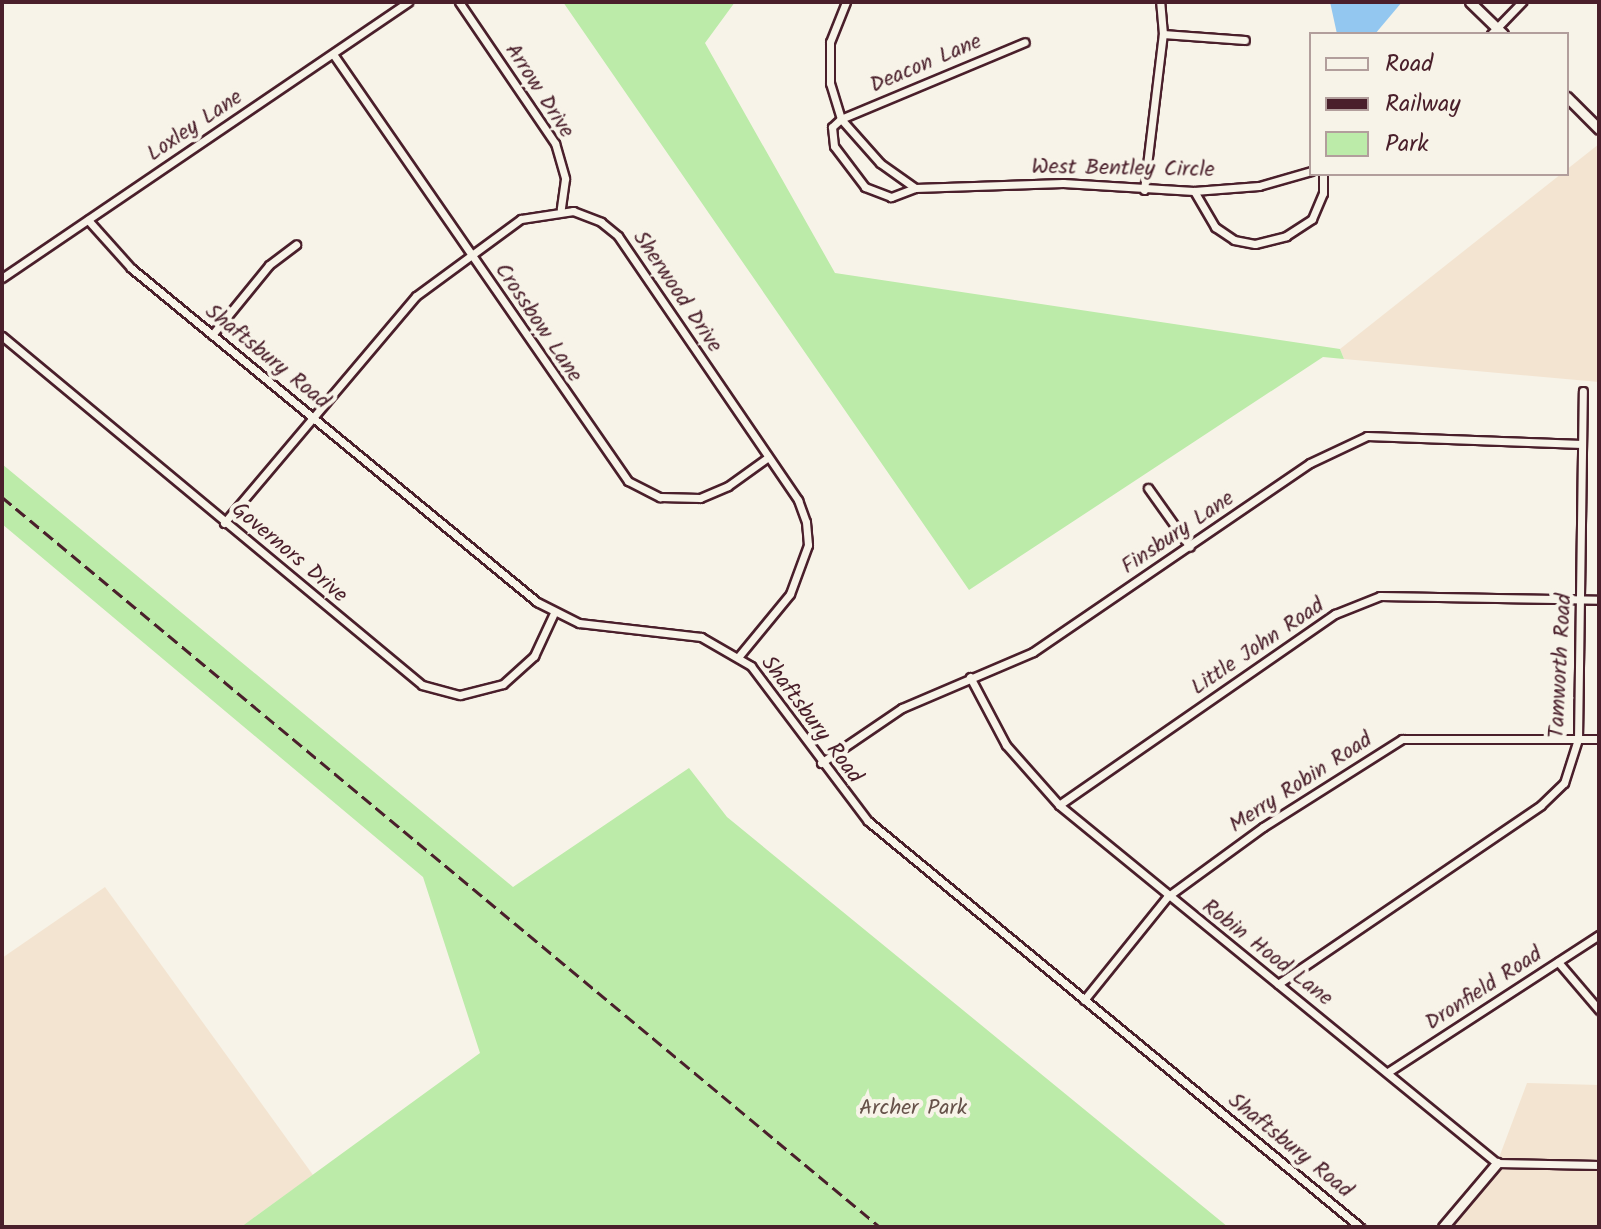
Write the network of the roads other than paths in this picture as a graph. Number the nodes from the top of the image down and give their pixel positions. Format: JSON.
{"nodes":[{"id":1,"x":408,"y":2,"type":"edge"},
{"id":2,"x":459,"y":2,"type":"edge"},
{"id":3,"x":846,"y":2,"type":"edge"},
{"id":4,"x":1160,"y":2,"type":"edge"},
{"id":5,"x":1470,"y":2,"type":"edge"},
{"id":6,"x":1522,"y":2,"type":"edge"},
{"id":7,"x":1497,"y":32,"type":"edge"},
{"id":8,"x":1163,"y":34,"type":"junction"},
{"id":9,"x":1245,"y":40,"type":"dead end"},
{"id":10,"x":1025,"y":42,"type":"dead end"},
{"id":11,"x":333,"y":54,"type":"junction"},
{"id":12,"x":1569,"y":99,"type":"edge"},
{"id":13,"x":841,"y":119,"type":"junction"},
{"id":14,"x":1599,"y":129,"type":"edge"},
{"id":15,"x":1309,"y":172,"type":"edge"},
{"id":16,"x":1323,"y":176,"type":"edge"},
{"id":17,"x":915,"y":188,"type":"junction"},
{"id":18,"x":1144,"y":190,"type":"junction"},
{"id":19,"x":1194,"y":191,"type":"junction"},
{"id":20,"x":561,"y":209,"type":"junction"},
{"id":21,"x":88,"y":220,"type":"junction"},
{"id":22,"x":296,"y":245,"type":"dead end"},
{"id":23,"x":470,"y":254,"type":"junction"},
{"id":24,"x":2,"y":278,"type":"edge"},
{"id":25,"x":212,"y":335,"type":"junction"},
{"id":26,"x":2,"y":336,"type":"edge"},
{"id":27,"x":1583,"y":391,"type":"dead end"},
{"id":28,"x":311,"y":417,"type":"junction"},
{"id":29,"x":1582,"y":444,"type":"junction"},
{"id":30,"x":767,"y":458,"type":"junction"},
{"id":31,"x":1148,"y":488,"type":"dead end"},
{"id":32,"x":224,"y":523,"type":"junction"},
{"id":33,"x":1190,"y":547,"type":"junction"},
{"id":34,"x":1583,"y":599,"type":"junction"},
{"id":35,"x":1599,"y":600,"type":"edge"},
{"id":36,"x":554,"y":613,"type":"junction"},
{"id":37,"x":739,"y":656,"type":"junction"},
{"id":38,"x":970,"y":677,"type":"junction"},
{"id":39,"x":1578,"y":739,"type":"junction"},
{"id":40,"x":1599,"y":739,"type":"edge"},
{"id":41,"x":821,"y":763,"type":"junction"},
{"id":42,"x":1059,"y":805,"type":"junction"},
{"id":43,"x":1167,"y":897,"type":"junction"},
{"id":44,"x":1599,"y":935,"type":"edge"},
{"id":45,"x":1558,"y":962,"type":"junction"},
{"id":46,"x":1278,"y":984,"type":"junction"},
{"id":47,"x":1084,"y":1000,"type":"junction"},
{"id":48,"x":1599,"y":1010,"type":"edge"},
{"id":49,"x":1388,"y":1072,"type":"junction"},
{"id":50,"x":1497,"y":1163,"type":"junction"},
{"id":51,"x":1599,"y":1165,"type":"edge"},
{"id":52,"x":1360,"y":1227,"type":"edge"},
{"id":53,"x":1443,"y":1227,"type":"edge"}],
"edges":[{"from":1,"to":11,"type":"street","name":"Loxley Lane"},
{"from":2,"to":20,"type":"street","name":"Arrow Drive"},
{"from":3,"to":13,"type":"street"},
{"from":4,"to":8,"type":"street"},
{"from":5,"to":7,"type":"street"},
{"from":6,"to":7,"type":"street"},
{"from":8,"to":9,"type":"street"},
{"from":8,"to":18,"type":"street"},
{"from":10,"to":13,"type":"street","name":"Deacon Lane"},
{"from":11,"to":21,"type":"street","name":"Loxley Lane"},
{"from":11,"to":23,"type":"street","name":"Crossbow Lane"},
{"from":12,"to":14,"type":"street"},
{"from":13,"to":17,"type":"street"},
{"from":13,"to":17,"type":"street","name":"West Bentley Circle"},
{"from":15,"to":19,"type":"street","name":"West Bentley Circle"},
{"from":16,"to":19,"type":"street"},
{"from":17,"to":18,"type":"street","name":"West Bentley Circle"},
{"from":18,"to":19,"type":"street","name":"West Bentley Circle"},
{"from":20,"to":23,"type":"street"},
{"from":20,"to":30,"type":"street","name":"Sherwood Drive"},
{"from":21,"to":24,"type":"street","name":"Loxley Lane"},
{"from":21,"to":25,"type":"street","name":"Shaftsbury Road"},
{"from":22,"to":25,"type":"street"},
{"from":23,"to":28,"type":"street"},
{"from":23,"to":30,"type":"street","name":"Crossbow Lane"},
{"from":25,"to":28,"type":"street","name":"Shaftsbury Road"},
{"from":26,"to":32,"type":"street","name":"Governors Drive"},
{"from":27,"to":29,"type":"street","name":"Tamworth Road"},
{"from":28,"to":32,"type":"street"},
{"from":28,"to":36,"type":"street","name":"Shaftsbury Road"},
{"from":29,"to":33,"type":"street","name":"Finsbury Lane"},
{"from":29,"to":34,"type":"street","name":"Tamworth Road"},
{"from":30,"to":37,"type":"street","name":"Sherwood Drive"},
{"from":31,"to":33,"type":"street"},
{"from":32,"to":36,"type":"street","name":"Governors Drive"},
{"from":33,"to":38,"type":"street","name":"Finsbury Lane"},
{"from":34,"to":35,"type":"street","name":"Little John Road"},
{"from":34,"to":39,"type":"street","name":"Tamworth Road"},
{"from":34,"to":42,"type":"street","name":"Little John Road"},
{"from":36,"to":37,"type":"street","name":"Shaftsbury Road"},
{"from":37,"to":41,"type":"street","name":"Shaftsbury Road"},
{"from":38,"to":41,"type":"street","name":"Finsbury Lane"},
{"from":38,"to":42,"type":"street","name":"Robin Hood Lane"},
{"from":39,"to":40,"type":"street","name":"Merry Robin Road"},
{"from":39,"to":43,"type":"street","name":"Merry Robin Road"},
{"from":39,"to":46,"type":"street","name":"Tamworth Road"},
{"from":41,"to":47,"type":"street","name":"Shaftsbury Road"},
{"from":42,"to":43,"type":"street","name":"Robin Hood Lane"},
{"from":43,"to":46,"type":"street","name":"Robin Hood Lane"},
{"from":43,"to":47,"type":"street","name":"Merry Robin Road"},
{"from":44,"to":45,"type":"street","name":"Dronfield Road"},
{"from":45,"to":48,"type":"street"},
{"from":45,"to":49,"type":"street","name":"Dronfield Road"},
{"from":46,"to":49,"type":"street","name":"Robin Hood Lane"},
{"from":47,"to":52,"type":"street","name":"Shaftsbury Road"},
{"from":49,"to":50,"type":"street","name":"Robin Hood Lane"},
{"from":50,"to":51,"type":"street"},
{"from":50,"to":53,"type":"street"}]}
